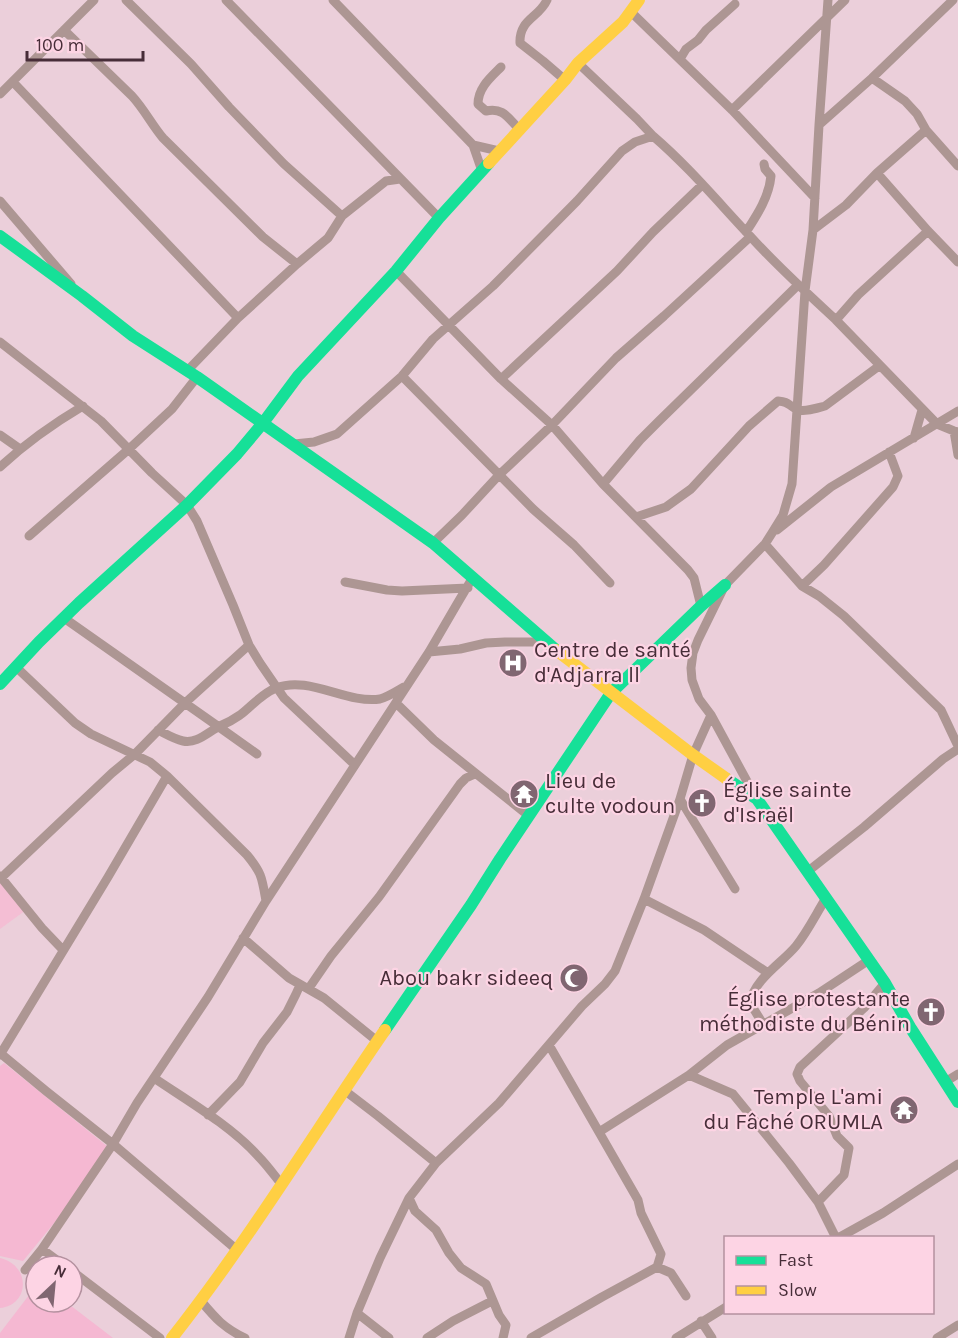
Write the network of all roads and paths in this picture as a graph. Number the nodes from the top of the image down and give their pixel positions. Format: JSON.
{"nodes":[{"id":1,"x":94,"y":0,"type":"edge"},
{"id":2,"x":126,"y":0,"type":"edge"},
{"id":3,"x":226,"y":0,"type":"edge"},
{"id":4,"x":333,"y":0,"type":"edge"},
{"id":5,"x":547,"y":0,"type":"edge"},
{"id":6,"x":639,"y":0,"type":"edge"},
{"id":7,"x":828,"y":0,"type":"edge"},
{"id":8,"x":845,"y":0,"type":"edge"},
{"id":9,"x":952,"y":0,"type":"edge"},
{"id":10,"x":735,"y":4,"type":"dead end"},
{"id":11,"x":631,"y":12,"type":"junction"},
{"id":12,"x":826,"y":19,"type":"junction"},
{"id":13,"x":64,"y":30,"type":"junction"},
{"id":14,"x":680,"y":58,"type":"junction"},
{"id":15,"x":578,"y":63,"type":"junction"},
{"id":16,"x":501,"y":67,"type":"dead end"},
{"id":17,"x":872,"y":78,"type":"junction"},
{"id":18,"x":565,"y":80,"type":"junction"},
{"id":19,"x":13,"y":82,"type":"junction"},
{"id":20,"x":0,"y":94,"type":"edge"},
{"id":21,"x":732,"y":110,"type":"junction"},
{"id":22,"x":819,"y":125,"type":"junction"},
{"id":23,"x":519,"y":129,"type":"junction"},
{"id":24,"x":926,"y":130,"type":"junction"},
{"id":25,"x":653,"y":136,"type":"junction"},
{"id":26,"x":472,"y":145,"type":"junction"},
{"id":27,"x":499,"y":151,"type":"junction"},
{"id":28,"x":764,"y":164,"type":"dead end"},
{"id":29,"x":958,"y":166,"type":"edge"},
{"id":30,"x":482,"y":171,"type":"junction"},
{"id":31,"x":877,"y":173,"type":"junction"},
{"id":32,"x":400,"y":179,"type":"junction"},
{"id":33,"x":702,"y":185,"type":"junction"},
{"id":34,"x":815,"y":198,"type":"junction"},
{"id":35,"x":0,"y":201,"type":"edge"},
{"id":36,"x":342,"y":216,"type":"junction"},
{"id":37,"x":439,"y":218,"type":"junction"},
{"id":38,"x":813,"y":230,"type":"junction"},
{"id":39,"x":928,"y":231,"type":"junction"},
{"id":40,"x":748,"y":235,"type":"junction"},
{"id":41,"x":0,"y":237,"type":"edge"},
{"id":42,"x":958,"y":262,"type":"edge"},
{"id":43,"x":297,"y":264,"type":"junction"},
{"id":44,"x":396,"y":271,"type":"junction"},
{"id":45,"x":801,"y":288,"type":"junction"},
{"id":46,"x":82,"y":296,"type":"junction"},
{"id":47,"x":238,"y":318,"type":"junction"},
{"id":48,"x":836,"y":320,"type":"junction"},
{"id":49,"x":449,"y":325,"type":"junction"},
{"id":50,"x":0,"y":342,"type":"edge"},
{"id":51,"x":879,"y":366,"type":"junction"},
{"id":52,"x":192,"y":374,"type":"junction"},
{"id":53,"x":402,"y":376,"type":"junction"},
{"id":54,"x":501,"y":379,"type":"junction"},
{"id":55,"x":83,"y":406,"type":"junction"},
{"id":56,"x":797,"y":410,"type":"junction"},
{"id":57,"x":922,"y":410,"type":"junction"},
{"id":58,"x":958,"y":411,"type":"edge"},
{"id":59,"x":263,"y":423,"type":"junction"},
{"id":60,"x":937,"y":424,"type":"junction"},
{"id":61,"x":552,"y":425,"type":"junction"},
{"id":62,"x":956,"y":431,"type":"edge"},
{"id":63,"x":0,"y":435,"type":"edge"},
{"id":64,"x":914,"y":438,"type":"junction"},
{"id":65,"x":294,"y":444,"type":"junction"},
{"id":66,"x":20,"y":449,"type":"junction"},
{"id":67,"x":129,"y":449,"type":"junction"},
{"id":68,"x":889,"y":452,"type":"junction"},
{"id":69,"x":958,"y":455,"type":"edge"},
{"id":70,"x":0,"y":467,"type":"edge"},
{"id":71,"x":499,"y":475,"type":"junction"},
{"id":72,"x":603,"y":484,"type":"junction"},
{"id":73,"x":187,"y":506,"type":"junction"},
{"id":74,"x":636,"y":517,"type":"junction"},
{"id":75,"x":772,"y":533,"type":"junction"},
{"id":76,"x":28,"y":536,"type":"dead end"},
{"id":77,"x":433,"y":543,"type":"junction"},
{"id":78,"x":765,"y":544,"type":"junction"},
{"id":79,"x":345,"y":582,"type":"dead end"},
{"id":80,"x":471,"y":583,"type":"junction"},
{"id":81,"x":610,"y":583,"type":"dead end"},
{"id":82,"x":725,"y":585,"type":"junction"},
{"id":83,"x":801,"y":586,"type":"junction"},
{"id":84,"x":702,"y":606,"type":"junction"},
{"id":85,"x":64,"y":618,"type":"junction"},
{"id":86,"x":546,"y":642,"type":"junction"},
{"id":87,"x":249,"y":645,"type":"junction"},
{"id":88,"x":429,"y":652,"type":"junction"},
{"id":89,"x":16,"y":667,"type":"junction"},
{"id":90,"x":0,"y":684,"type":"edge"},
{"id":91,"x":408,"y":685,"type":"junction"},
{"id":92,"x":277,"y":688,"type":"junction"},
{"id":93,"x":611,"y":693,"type":"junction"},
{"id":94,"x":185,"y":703,"type":"junction"},
{"id":95,"x":396,"y":703,"type":"junction"},
{"id":96,"x":711,"y":716,"type":"junction"},
{"id":97,"x":219,"y":727,"type":"junction"},
{"id":98,"x":158,"y":730,"type":"junction"},
{"id":99,"x":958,"y":748,"type":"edge"},
{"id":100,"x":135,"y":754,"type":"junction"},
{"id":101,"x":257,"y":754,"type":"dead end"},
{"id":102,"x":693,"y":755,"type":"junction"},
{"id":103,"x":355,"y":765,"type":"junction"},
{"id":104,"x":475,"y":774,"type":"junction"},
{"id":105,"x":167,"y":776,"type":"junction"},
{"id":106,"x":680,"y":799,"type":"junction"},
{"id":107,"x":757,"y":799,"type":"junction"},
{"id":108,"x":529,"y":816,"type":"junction"},
{"id":109,"x":807,"y":872,"type":"junction"},
{"id":110,"x":1,"y":877,"type":"edge"},
{"id":111,"x":735,"y":889,"type":"dead end"},
{"id":112,"x":644,"y":898,"type":"junction"},
{"id":113,"x":826,"y":898,"type":"junction"},
{"id":114,"x":266,"y":901,"type":"junction"},
{"id":115,"x":243,"y":939,"type":"junction"},
{"id":116,"x":63,"y":950,"type":"junction"},
{"id":117,"x":869,"y":960,"type":"junction"},
{"id":118,"x":768,"y":973,"type":"junction"},
{"id":119,"x":885,"y":983,"type":"junction"},
{"id":120,"x":304,"y":986,"type":"junction"},
{"id":121,"x":763,"y":1024,"type":"junction"},
{"id":122,"x":376,"y":1041,"type":"junction"},
{"id":123,"x":549,"y":1045,"type":"junction"},
{"id":124,"x":1,"y":1054,"type":"edge"},
{"id":125,"x":958,"y":1074,"type":"edge"},
{"id":126,"x":690,"y":1075,"type":"junction"},
{"id":127,"x":154,"y":1078,"type":"junction"},
{"id":128,"x":945,"y":1082,"type":"junction"},
{"id":129,"x":344,"y":1090,"type":"junction"},
{"id":130,"x":958,"y":1102,"type":"edge"},
{"id":131,"x":208,"y":1115,"type":"junction"},
{"id":132,"x":599,"y":1132,"type":"junction"},
{"id":133,"x":113,"y":1144,"type":"junction"},
{"id":134,"x":436,"y":1163,"type":"junction"},
{"id":135,"x":958,"y":1164,"type":"edge"},
{"id":136,"x":282,"y":1185,"type":"junction"},
{"id":137,"x":408,"y":1198,"type":"junction"},
{"id":138,"x":818,"y":1202,"type":"junction"},
{"id":139,"x":836,"y":1236,"type":"edge"},
{"id":140,"x":841,"y":1236,"type":"edge"},
{"id":141,"x":42,"y":1249,"type":"junction"},
{"id":142,"x":237,"y":1250,"type":"junction"},
{"id":143,"x":38,"y":1254,"type":"edge"},
{"id":144,"x":49,"y":1254,"type":"edge"},
{"id":145,"x":657,"y":1267,"type":"junction"},
{"id":146,"x":84,"y":1280,"type":"edge"},
{"id":147,"x":686,"y":1296,"type":"dead end"},
{"id":148,"x":492,"y":1300,"type":"junction"},
{"id":149,"x":201,"y":1301,"type":"junction"},
{"id":150,"x":724,"y":1308,"type":"edge"},
{"id":151,"x":357,"y":1313,"type":"junction"},
{"id":152,"x":701,"y":1321,"type":"junction"},
{"id":153,"x":958,"y":1325,"type":"edge"},
{"id":154,"x":535,"y":1337,"type":"edge"},
{"id":155,"x":160,"y":1338,"type":"edge"},
{"id":156,"x":172,"y":1338,"type":"edge"},
{"id":157,"x":245,"y":1338,"type":"edge"},
{"id":158,"x":349,"y":1338,"type":"edge"},
{"id":159,"x":389,"y":1338,"type":"edge"},
{"id":160,"x":427,"y":1338,"type":"edge"},
{"id":161,"x":503,"y":1338,"type":"edge"},
{"id":162,"x":676,"y":1338,"type":"edge"},
{"id":163,"x":712,"y":1338,"type":"edge"},
{"id":164,"x":937,"y":1338,"type":"edge"}],
"edges":[{"from":1,"to":13,"type":"street"},
{"from":2,"to":36,"type":"street"},
{"from":3,"to":32,"type":"street"},
{"from":4,"to":26,"type":"street"},
{"from":5,"to":18,"type":"street"},
{"from":6,"to":11,"type":"street"},
{"from":7,"to":12,"type":"street"},
{"from":8,"to":12,"type":"street"},
{"from":9,"to":17,"type":"street"},
{"from":10,"to":14,"type":"street"},
{"from":11,"to":14,"type":"street"},
{"from":11,"to":15,"type":"street"},
{"from":12,"to":21,"type":"street"},
{"from":12,"to":22,"type":"street"},
{"from":13,"to":19,"type":"street"},
{"from":13,"to":43,"type":"street"},
{"from":14,"to":21,"type":"street"},
{"from":15,"to":18,"type":"street"},
{"from":15,"to":25,"type":"street"},
{"from":16,"to":23,"type":"street"},
{"from":17,"to":22,"type":"street"},
{"from":17,"to":24,"type":"street"},
{"from":18,"to":23,"type":"street"},
{"from":19,"to":20,"type":"street"},
{"from":19,"to":47,"type":"street"},
{"from":21,"to":34,"type":"street"},
{"from":22,"to":34,"type":"street"},
{"from":23,"to":27,"type":"street"},
{"from":24,"to":29,"type":"street"},
{"from":24,"to":31,"type":"street"},
{"from":25,"to":33,"type":"street"},
{"from":25,"to":49,"type":"street"},
{"from":26,"to":27,"type":"street"},
{"from":26,"to":30,"type":"street"},
{"from":27,"to":30,"type":"street"},
{"from":28,"to":40,"type":"street"},
{"from":30,"to":37,"type":"street"},
{"from":31,"to":38,"type":"street"},
{"from":31,"to":39,"type":"street"},
{"from":32,"to":36,"type":"street"},
{"from":32,"to":37,"type":"street"},
{"from":33,"to":40,"type":"street"},
{"from":33,"to":54,"type":"street"},
{"from":34,"to":38,"type":"street"},
{"from":35,"to":46,"type":"street"},
{"from":36,"to":43,"type":"street"},
{"from":37,"to":44,"type":"street"},
{"from":38,"to":45,"type":"street"},
{"from":39,"to":42,"type":"street"},
{"from":39,"to":48,"type":"street"},
{"from":40,"to":45,"type":"street"},
{"from":40,"to":61,"type":"street"},
{"from":41,"to":46,"type":"street"},
{"from":43,"to":47,"type":"street"},
{"from":44,"to":49,"type":"street"},
{"from":44,"to":59,"type":"street"},
{"from":45,"to":48,"type":"street"},
{"from":45,"to":56,"type":"street"},
{"from":45,"to":72,"type":"street"},
{"from":46,"to":52,"type":"street"},
{"from":47,"to":52,"type":"street"},
{"from":48,"to":51,"type":"street"},
{"from":49,"to":53,"type":"street"},
{"from":49,"to":54,"type":"street"},
{"from":50,"to":55,"type":"street"},
{"from":51,"to":56,"type":"street"},
{"from":51,"to":57,"type":"street"},
{"from":52,"to":59,"type":"street"},
{"from":52,"to":67,"type":"street"},
{"from":53,"to":65,"type":"street"},
{"from":53,"to":71,"type":"street"},
{"from":54,"to":61,"type":"street"},
{"from":55,"to":66,"type":"street"},
{"from":55,"to":67,"type":"street"},
{"from":56,"to":74,"type":"street"},
{"from":56,"to":75,"type":"street"},
{"from":57,"to":60,"type":"street"},
{"from":57,"to":64,"type":"street"},
{"from":58,"to":60,"type":"street"},
{"from":59,"to":65,"type":"street"},
{"from":59,"to":73,"type":"street"},
{"from":60,"to":62,"type":"street"},
{"from":60,"to":64,"type":"street"},
{"from":61,"to":71,"type":"street"},
{"from":61,"to":72,"type":"street"},
{"from":62,"to":69,"type":"street"},
{"from":63,"to":66,"type":"street"},
{"from":64,"to":68,"type":"street"},
{"from":65,"to":77,"type":"street"},
{"from":66,"to":70,"type":"street"},
{"from":67,"to":73,"type":"street"},
{"from":67,"to":76,"type":"street"},
{"from":68,"to":75,"type":"street"},
{"from":68,"to":83,"type":"street"},
{"from":71,"to":77,"type":"street"},
{"from":71,"to":81,"type":"street"},
{"from":72,"to":74,"type":"street"},
{"from":73,"to":85,"type":"street"},
{"from":73,"to":87,"type":"street"},
{"from":74,"to":84,"type":"street"},
{"from":75,"to":78,"type":"street"},
{"from":77,"to":80,"type":"street"},
{"from":78,"to":82,"type":"street"},
{"from":78,"to":83,"type":"street"},
{"from":79,"to":80,"type":"street"},
{"from":80,"to":86,"type":"street"},
{"from":80,"to":88,"type":"street"},
{"from":82,"to":84,"type":"street"},
{"from":82,"to":96,"type":"street"},
{"from":83,"to":99,"type":"street"},
{"from":84,"to":93,"type":"street"},
{"from":85,"to":89,"type":"street"},
{"from":85,"to":94,"type":"street"},
{"from":86,"to":88,"type":"street"},
{"from":86,"to":93,"type":"street"},
{"from":87,"to":92,"type":"street"},
{"from":87,"to":94,"type":"street"},
{"from":88,"to":91,"type":"street"},
{"from":89,"to":90,"type":"street"},
{"from":89,"to":100,"type":"street"},
{"from":91,"to":92,"type":"street"},
{"from":91,"to":95,"type":"street"},
{"from":92,"to":97,"type":"street"},
{"from":92,"to":103,"type":"street"},
{"from":93,"to":102,"type":"street"},
{"from":93,"to":108,"type":"street"},
{"from":94,"to":97,"type":"street"},
{"from":94,"to":98,"type":"street"},
{"from":95,"to":103,"type":"street"},
{"from":95,"to":104,"type":"street"},
{"from":96,"to":102,"type":"street"},
{"from":96,"to":107,"type":"street"},
{"from":97,"to":98,"type":"street"},
{"from":97,"to":101,"type":"street"},
{"from":98,"to":100,"type":"street"},
{"from":99,"to":109,"type":"street"},
{"from":100,"to":105,"type":"street"},
{"from":100,"to":110,"type":"street"},
{"from":102,"to":106,"type":"street"},
{"from":102,"to":107,"type":"street"},
{"from":103,"to":114,"type":"street"},
{"from":104,"to":108,"type":"street"},
{"from":104,"to":120,"type":"street"},
{"from":105,"to":114,"type":"street"},
{"from":105,"to":116,"type":"street"},
{"from":106,"to":111,"type":"street"},
{"from":106,"to":112,"type":"street"},
{"from":107,"to":109,"type":"street"},
{"from":108,"to":122,"type":"street"},
{"from":109,"to":113,"type":"street"},
{"from":110,"to":116,"type":"street"},
{"from":112,"to":118,"type":"street"},
{"from":112,"to":123,"type":"street"},
{"from":113,"to":117,"type":"street"},
{"from":113,"to":118,"type":"street"},
{"from":114,"to":115,"type":"street"},
{"from":115,"to":120,"type":"street"},
{"from":115,"to":127,"type":"street"},
{"from":116,"to":124,"type":"street"},
{"from":117,"to":119,"type":"street"},
{"from":117,"to":121,"type":"street"},
{"from":118,"to":121,"type":"street"},
{"from":119,"to":128,"type":"street"},
{"from":119,"to":138,"type":"street"},
{"from":120,"to":122,"type":"street"},
{"from":120,"to":131,"type":"street"},
{"from":121,"to":126,"type":"street"},
{"from":122,"to":129,"type":"street"},
{"from":123,"to":132,"type":"street"},
{"from":123,"to":134,"type":"street"},
{"from":124,"to":133,"type":"street"},
{"from":125,"to":128,"type":"street"},
{"from":126,"to":132,"type":"street"},
{"from":126,"to":138,"type":"street"},
{"from":127,"to":131,"type":"street"},
{"from":127,"to":133,"type":"street"},
{"from":128,"to":130,"type":"street"},
{"from":129,"to":134,"type":"street"},
{"from":129,"to":136,"type":"street"},
{"from":131,"to":136,"type":"street"},
{"from":132,"to":145,"type":"street"},
{"from":133,"to":141,"type":"street"},
{"from":133,"to":142,"type":"street"},
{"from":134,"to":137,"type":"street"},
{"from":135,"to":140,"type":"street"},
{"from":136,"to":142,"type":"street"},
{"from":137,"to":148,"type":"street"},
{"from":137,"to":151,"type":"street"},
{"from":138,"to":139,"type":"street"},
{"from":141,"to":143,"type":"street"},
{"from":141,"to":144,"type":"street"},
{"from":142,"to":149,"type":"street"},
{"from":145,"to":147,"type":"street"},
{"from":145,"to":154,"type":"street"},
{"from":146,"to":155,"type":"street"},
{"from":148,"to":160,"type":"street"},
{"from":148,"to":161,"type":"street"},
{"from":149,"to":156,"type":"street"},
{"from":149,"to":157,"type":"street"},
{"from":150,"to":152,"type":"street"},
{"from":151,"to":158,"type":"street"},
{"from":151,"to":159,"type":"street"},
{"from":152,"to":162,"type":"street"},
{"from":152,"to":163,"type":"street"},
{"from":153,"to":164,"type":"street"}]}
